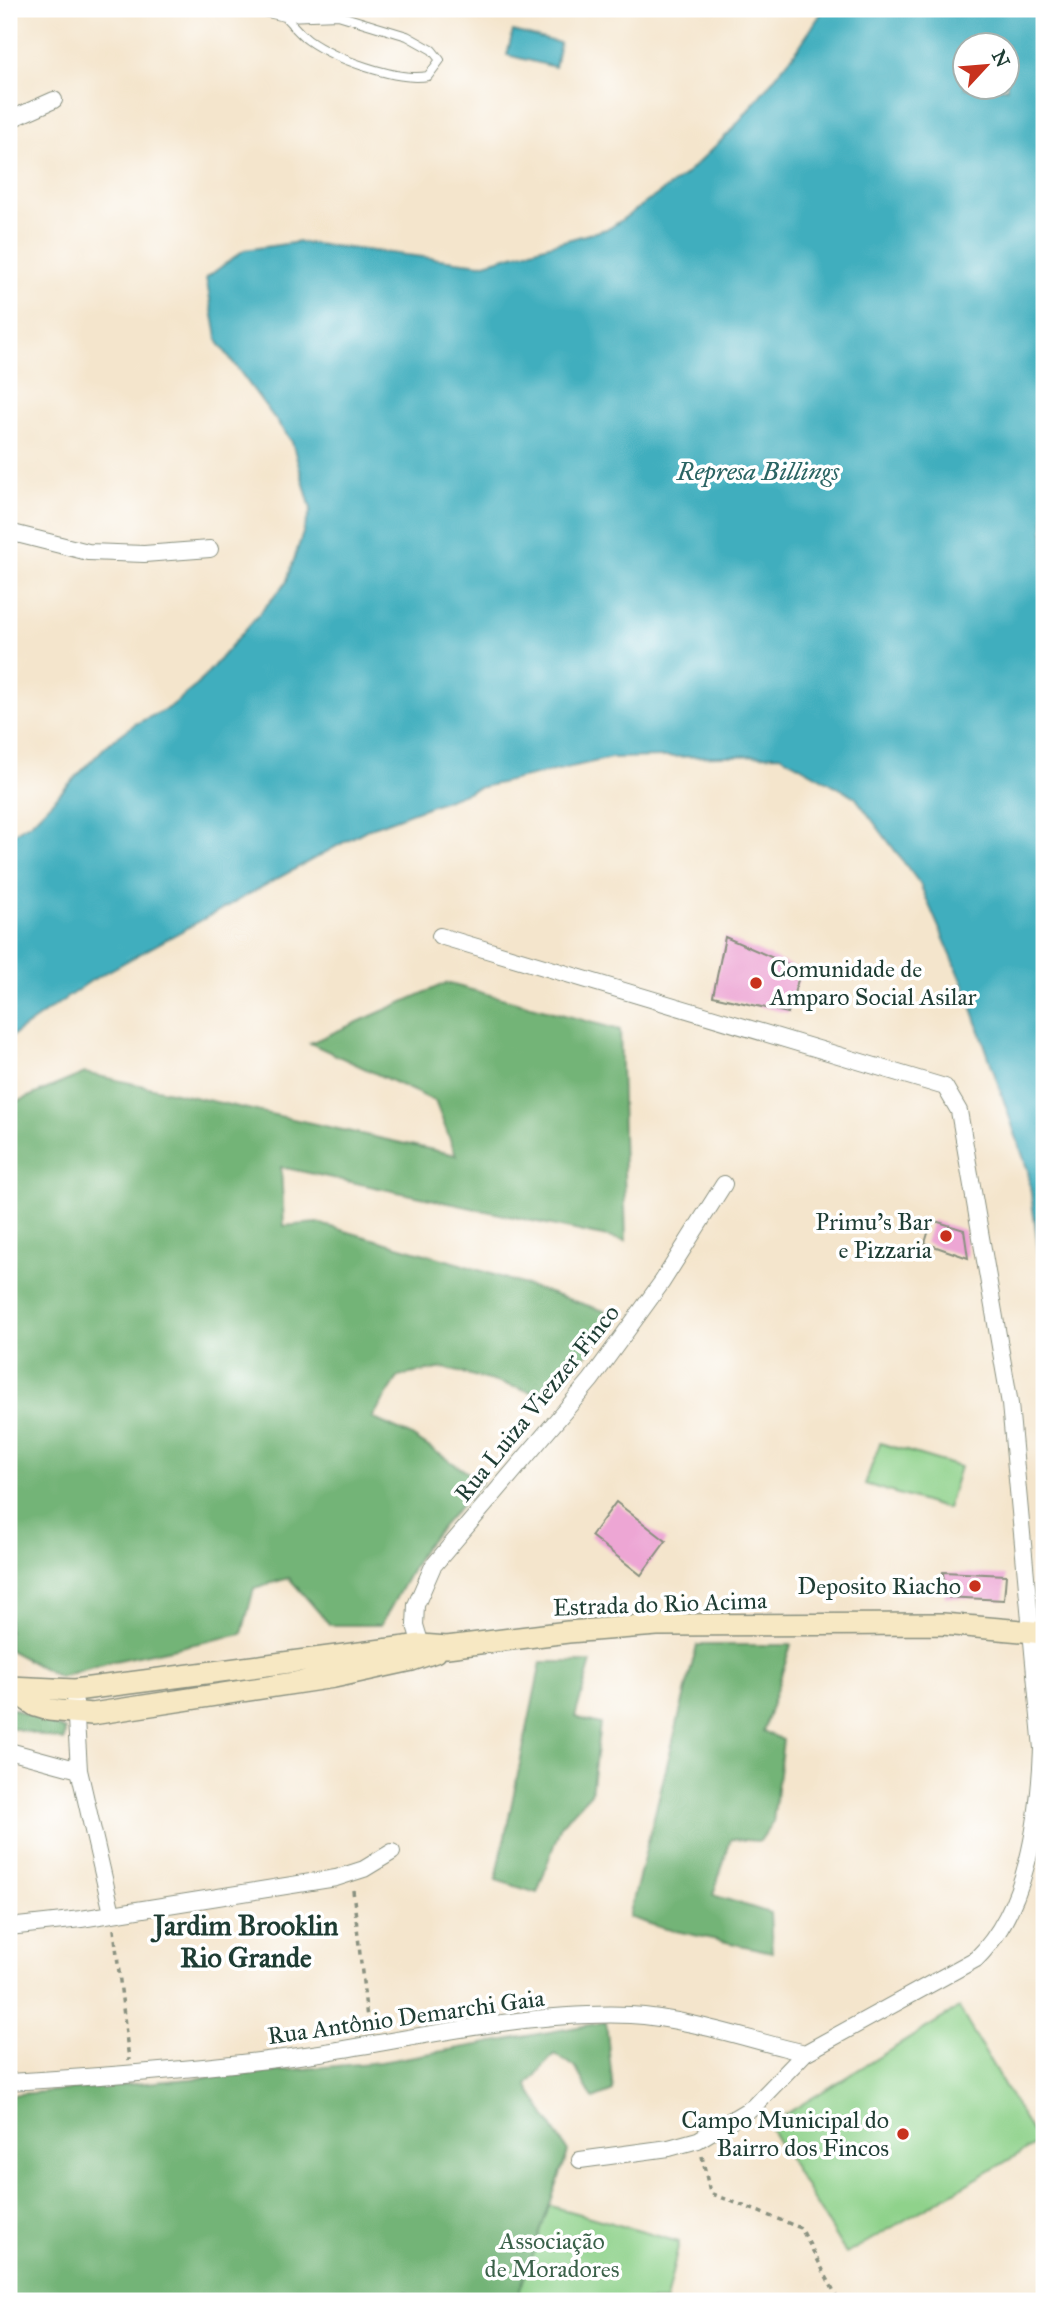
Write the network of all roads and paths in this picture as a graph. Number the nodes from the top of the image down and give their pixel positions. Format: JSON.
{"nodes":[{"id":1,"x":250,"y":9,"type":"edge"},
{"id":2,"x":285,"y":17,"type":"junction"},
{"id":3,"x":54,"y":100,"type":"dead end"},
{"id":4,"x":9,"y":120,"type":"edge"},
{"id":5,"x":9,"y":532,"type":"edge"},
{"id":6,"x":209,"y":549,"type":"dead end"},
{"id":7,"x":440,"y":936,"type":"dead end"},
{"id":8,"x":723,"y":1184,"type":"dead end"},
{"id":9,"x":1038,"y":1632,"type":"edge"},
{"id":10,"x":423,"y":1651,"type":"junction"},
{"id":11,"x":9,"y":1687,"type":"edge"},
{"id":12,"x":75,"y":1690,"type":"junction"},
{"id":13,"x":76,"y":1715,"type":"junction"},
{"id":14,"x":9,"y":1751,"type":"edge"},
{"id":15,"x":79,"y":1770,"type":"junction"},
{"id":16,"x":391,"y":1853,"type":"dead end"},
{"id":17,"x":351,"y":1874,"type":"junction"},
{"id":18,"x":112,"y":1913,"type":"junction"},
{"id":19,"x":9,"y":1927,"type":"edge"},
{"id":20,"x":368,"y":2030,"type":"dead end"},
{"id":21,"x":806,"y":2053,"type":"junction"},
{"id":22,"x":130,"y":2075,"type":"junction"},
{"id":23,"x":9,"y":2082,"type":"edge"},
{"id":24,"x":698,"y":2140,"type":"junction"},
{"id":25,"x":580,"y":2160,"type":"dead end"},
{"id":26,"x":839,"y":2301,"type":"edge"}],
"edges":[{"from":1,"to":2,"type":"lane"},
{"from":2,"to":2,"type":"lane"},
{"from":3,"to":4,"type":"street"},
{"from":5,"to":6,"type":"street"},
{"from":7,"to":9,"type":"street"},
{"from":8,"to":10,"type":"street","name":"Rua Luiza Viezzer Finco"},
{"from":9,"to":10,"type":"main road","name":"Estrada do Rio Acima"},
{"from":9,"to":21,"type":"street"},
{"from":10,"to":12,"type":"main road","name":"Estrada do Rio Acima"},
{"from":10,"to":13,"type":"main road","name":"Estrada do Rio Acima"},
{"from":11,"to":12,"type":"main road","name":"Estrada do Rio Acima"},
{"from":11,"to":13,"type":"main road","name":"Estrada do Rio Acima"},
{"from":12,"to":13,"type":"street"},
{"from":13,"to":15,"type":"street"},
{"from":14,"to":15,"type":"street"},
{"from":15,"to":18,"type":"street"},
{"from":16,"to":17,"type":"street"},
{"from":17,"to":18,"type":"street"},
{"from":17,"to":20,"type":"path"},
{"from":18,"to":19,"type":"street"},
{"from":18,"to":22,"type":"path"},
{"from":21,"to":22,"type":"street","name":"Rua Antônio Demarchi Gaia"},
{"from":21,"to":24,"type":"street"},
{"from":22,"to":23,"type":"street","name":"Rua Antônio Demarchi Gaia"},
{"from":24,"to":25,"type":"street"},
{"from":24,"to":26,"type":"path"}]}
